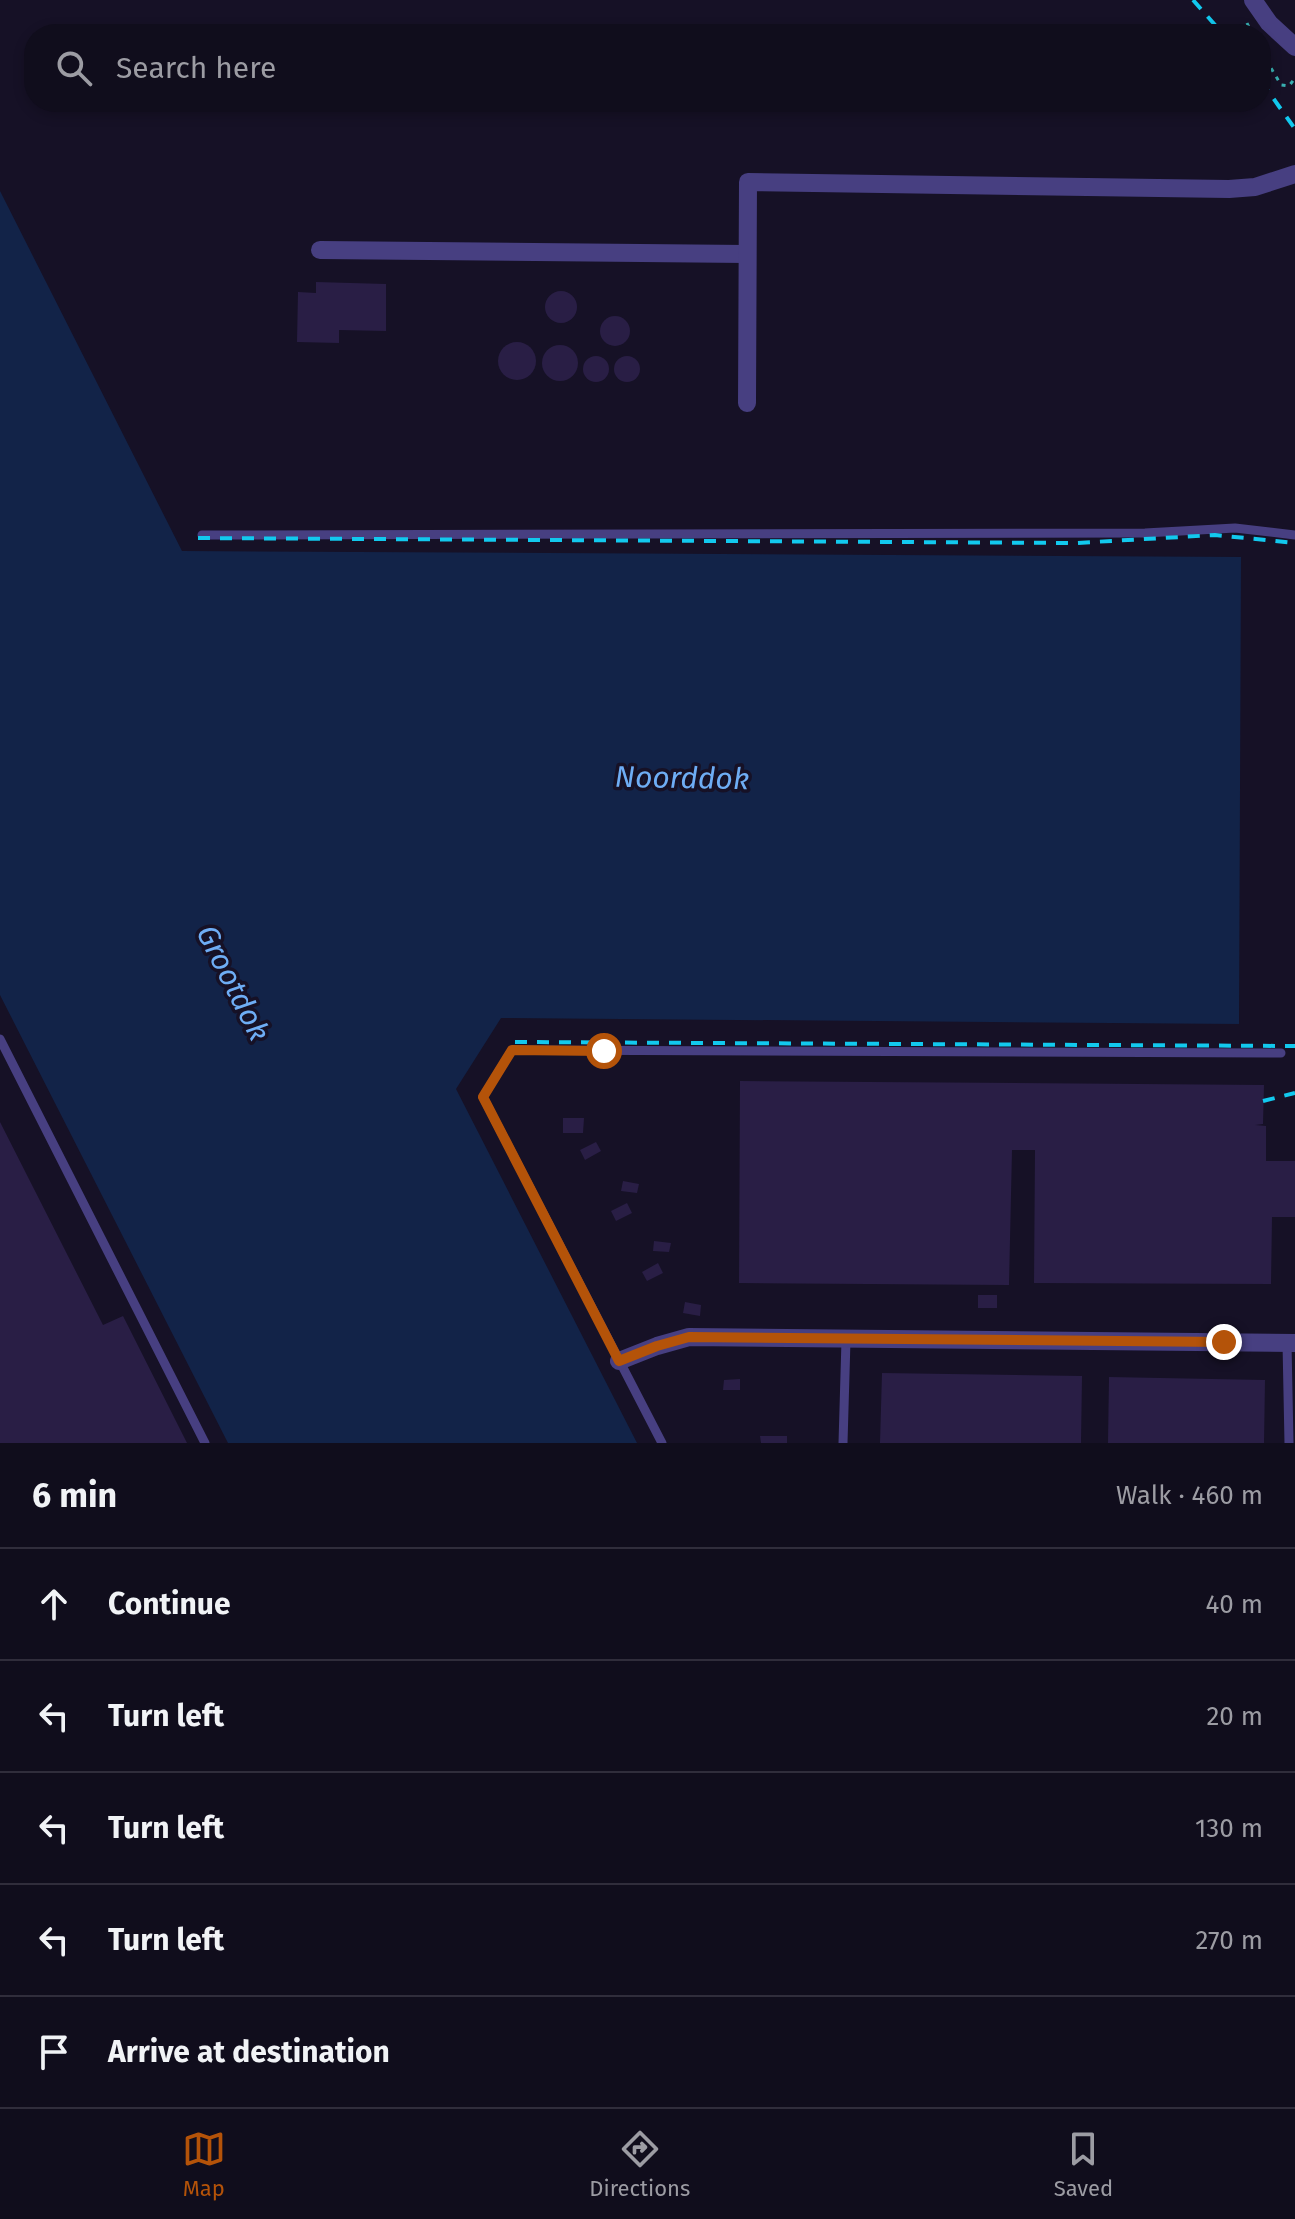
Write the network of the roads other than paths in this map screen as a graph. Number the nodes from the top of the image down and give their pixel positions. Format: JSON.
{"nodes":[{"id":1,"x":1253,"y":0,"type":"edge"},
{"id":2,"x":1270,"y":24,"type":"edge"},
{"id":3,"x":1271,"y":25,"type":"edge"},
{"id":4,"x":1295,"y":47,"type":"edge"},
{"id":5,"x":1295,"y":174,"type":"edge"},
{"id":6,"x":320,"y":250,"type":"dead end"},
{"id":7,"x":747,"y":254,"type":"junction"},
{"id":8,"x":747,"y":403,"type":"dead end"},
{"id":9,"x":202,"y":535,"type":"dead end"},
{"id":10,"x":1295,"y":535,"type":"edge"},
{"id":11,"x":0,"y":1039,"type":"edge"},
{"id":12,"x":1281,"y":1053,"type":"dead end"},
{"id":13,"x":846,"y":1340,"type":"junction"},
{"id":14,"x":1291,"y":1343,"type":"edge"},
{"id":15,"x":619,"y":1361,"type":"junction"},
{"id":16,"x":205,"y":1443,"type":"edge"},
{"id":17,"x":662,"y":1443,"type":"edge"},
{"id":18,"x":843,"y":1443,"type":"edge"},
{"id":19,"x":1289,"y":1443,"type":"edge"}],
"edges":[{"from":1,"to":2,"type":"street"},
{"from":3,"to":4,"type":"street"},
{"from":5,"to":7,"type":"street"},
{"from":6,"to":7,"type":"street"},
{"from":7,"to":8,"type":"street"},
{"from":9,"to":10,"type":"lane"},
{"from":11,"to":16,"type":"lane"},
{"from":12,"to":15,"type":"lane"},
{"from":13,"to":14,"type":"street"},
{"from":13,"to":15,"type":"street"},
{"from":13,"to":18,"type":"lane"},
{"from":14,"to":19,"type":"lane"},
{"from":15,"to":17,"type":"lane"}]}
